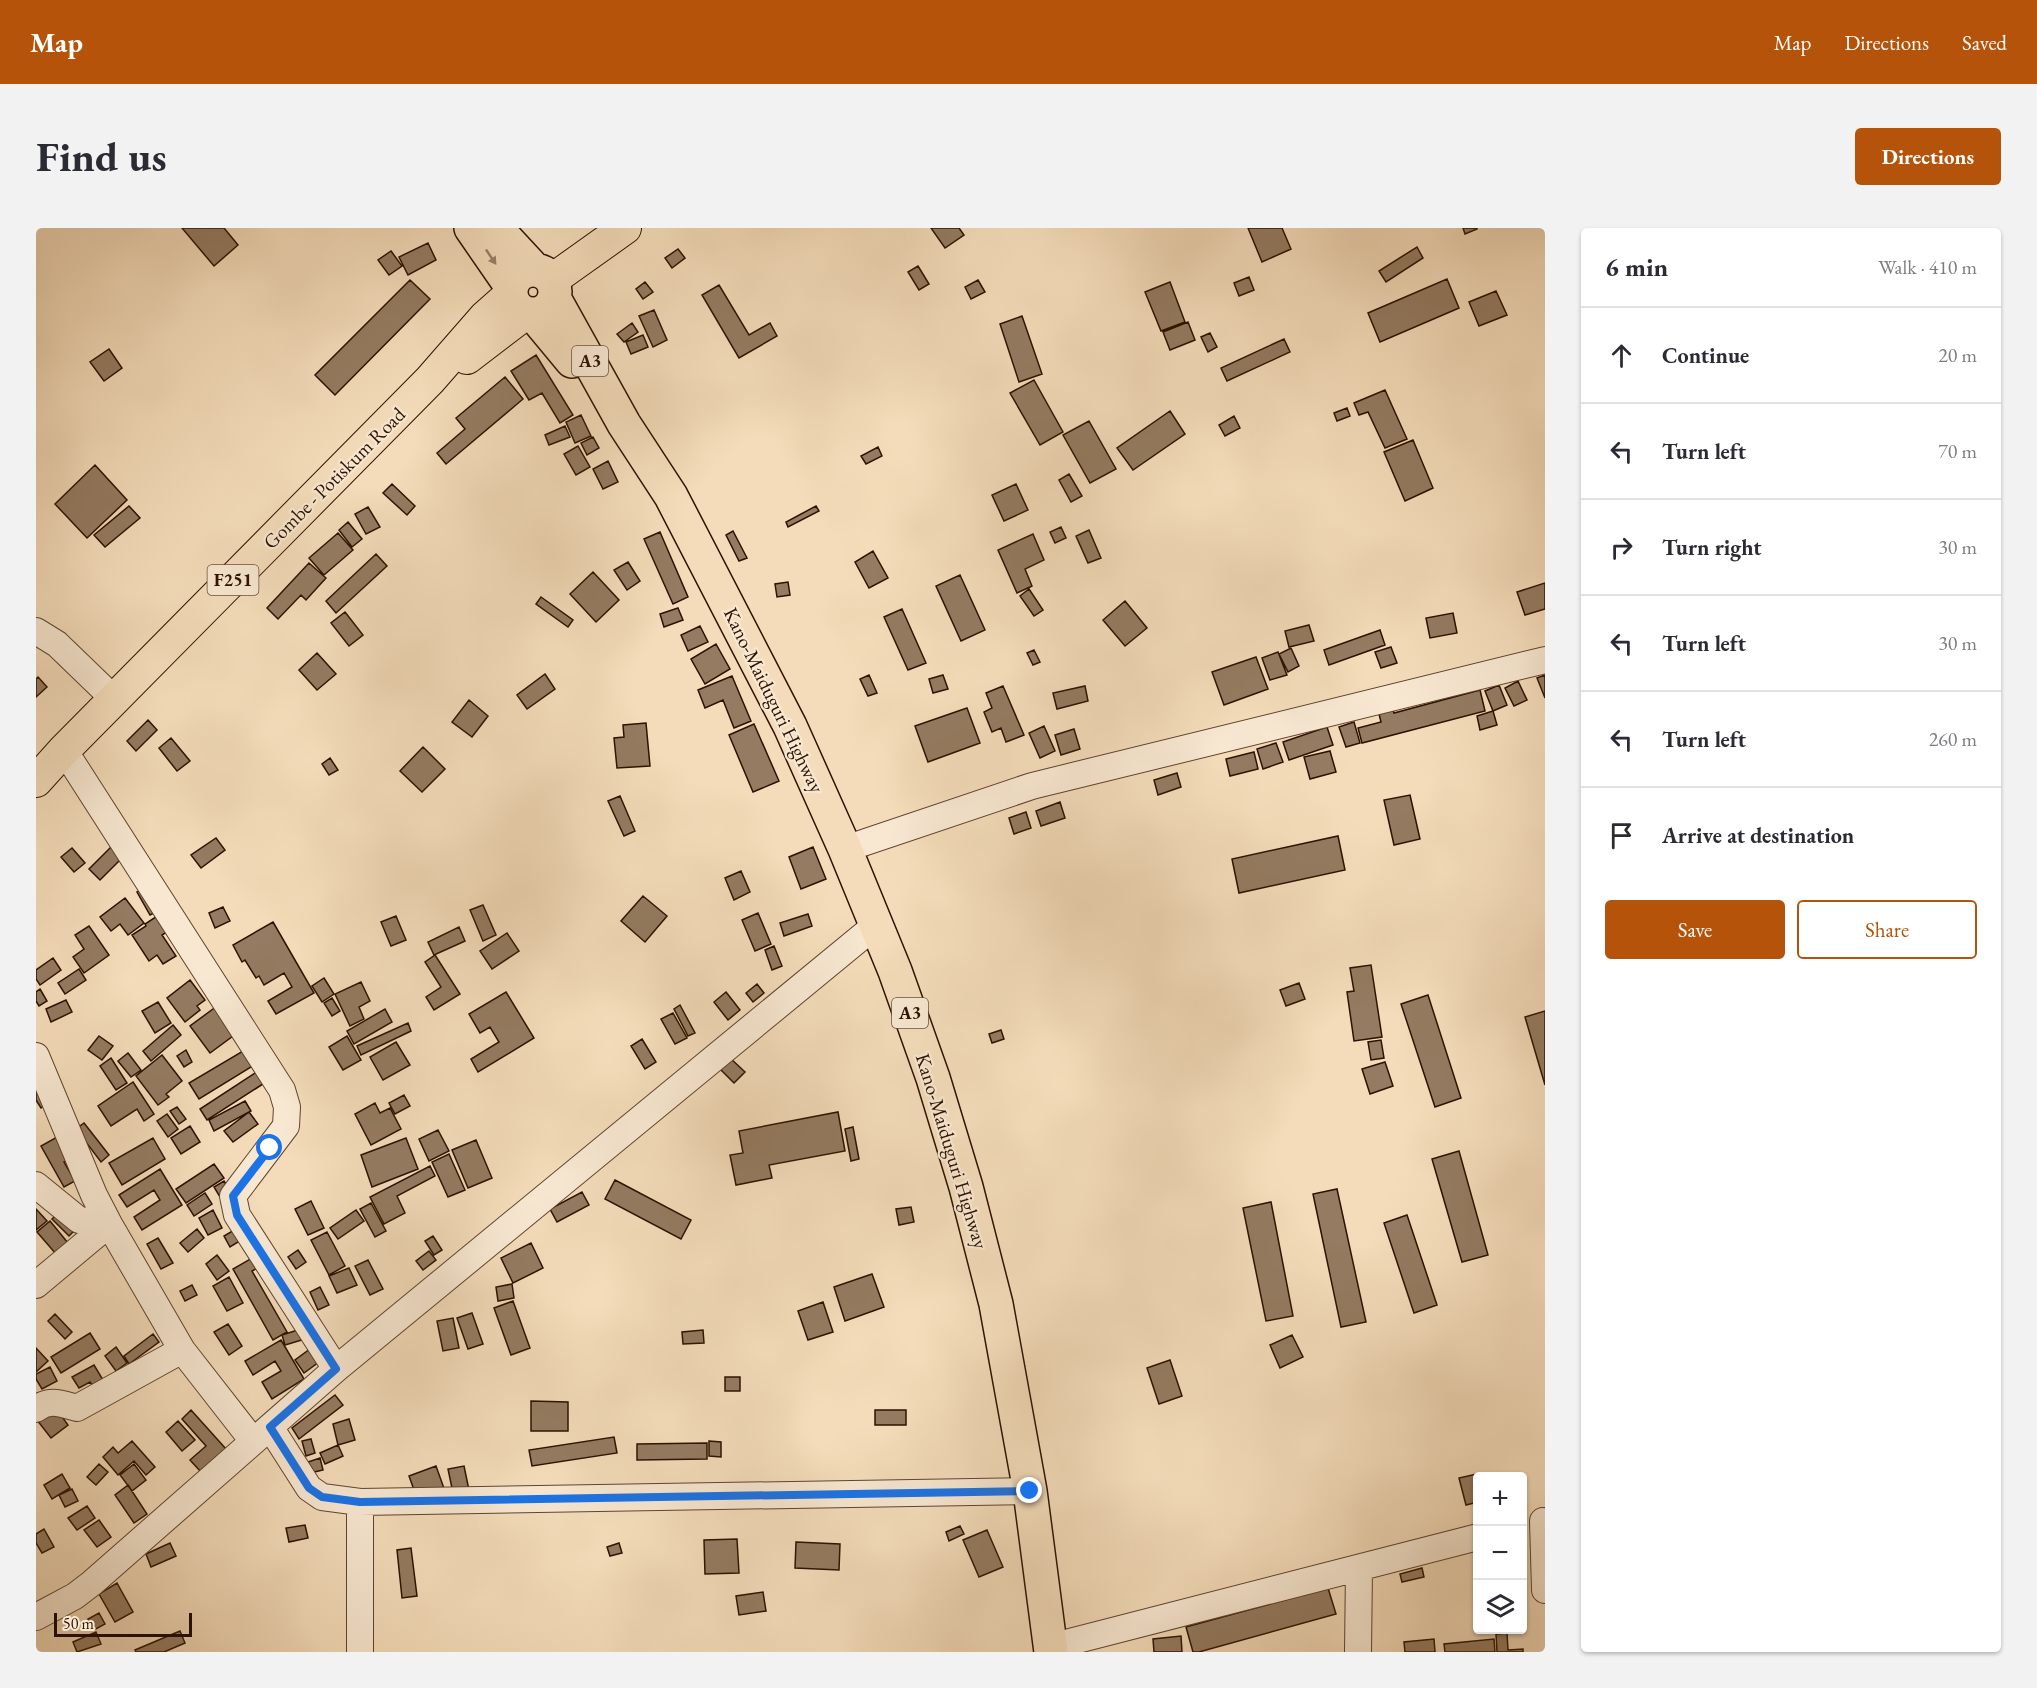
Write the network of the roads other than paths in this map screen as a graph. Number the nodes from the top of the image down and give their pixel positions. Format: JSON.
{"nodes":[{"id":1,"x":471,"y":228,"type":"edge"},
{"id":2,"x":495,"y":228,"type":"edge"},
{"id":3,"x":625,"y":228,"type":"edge"},
{"id":4,"x":531,"y":294,"type":"junction"},
{"id":5,"x":36,"y":631,"type":"edge"},
{"id":6,"x":1545,"y":660,"type":"edge"},
{"id":7,"x":115,"y":700,"type":"junction"},
{"id":8,"x":64,"y":750,"type":"junction"},
{"id":9,"x":36,"y":781,"type":"edge"},
{"id":10,"x":845,"y":849,"type":"junction"},
{"id":11,"x":876,"y":925,"type":"junction"},
{"id":12,"x":36,"y":1056,"type":"edge"},
{"id":13,"x":36,"y":1185,"type":"edge"},
{"id":14,"x":109,"y":1224,"type":"junction"},
{"id":15,"x":36,"y":1285,"type":"edge"},
{"id":16,"x":182,"y":1350,"type":"junction"},
{"id":17,"x":336,"y":1369,"type":"junction"},
{"id":18,"x":36,"y":1409,"type":"edge"},
{"id":19,"x":261,"y":1434,"type":"junction"},
{"id":20,"x":1030,"y":1491,"type":"junction"},
{"id":21,"x":360,"y":1502,"type":"junction"},
{"id":22,"x":1537,"y":1522,"type":"edge"},
{"id":23,"x":1473,"y":1539,"type":"edge"},
{"id":24,"x":1359,"y":1568,"type":"junction"},
{"id":25,"x":1545,"y":1590,"type":"edge"},
{"id":26,"x":36,"y":1617,"type":"edge"},
{"id":27,"x":1051,"y":1650,"type":"edge"},
{"id":28,"x":358,"y":1651,"type":"edge"},
{"id":29,"x":1358,"y":1652,"type":"edge"}],
"edges":[{"from":1,"to":4,"type":"highway","name":"Kano-Maiduguri Highway","number":"A3","one_way":true},
{"from":2,"to":4,"type":"highway","name":"Kano-Maiduguri Highway","number":"A3"},
{"from":3,"to":4,"type":"main road","name":"Gombe - Potiskum Road"},
{"from":4,"to":7,"type":"main road","name":"Gombe - Potiskum Road","number":"F251"},
{"from":4,"to":10,"type":"highway","name":"Kano-Maiduguri Highway","number":"A3"},
{"from":5,"to":7,"type":"street"},
{"from":6,"to":10,"type":"street"},
{"from":7,"to":8,"type":"main road","name":"Gombe - Potiskum Road","number":"F251"},
{"from":8,"to":9,"type":"main road","name":"Gombe - Potiskum Road","number":"F251"},
{"from":8,"to":17,"type":"street"},
{"from":10,"to":11,"type":"highway","name":"Kano-Maiduguri Highway","number":"A3"},
{"from":11,"to":17,"type":"street"},
{"from":11,"to":20,"type":"highway","name":"Kano-Maiduguri Highway","number":"A3"},
{"from":12,"to":14,"type":"street"},
{"from":13,"to":14,"type":"street"},
{"from":14,"to":15,"type":"street"},
{"from":14,"to":16,"type":"street"},
{"from":16,"to":18,"type":"street"},
{"from":16,"to":19,"type":"street"},
{"from":17,"to":19,"type":"street"},
{"from":19,"to":21,"type":"street"},
{"from":19,"to":26,"type":"street"},
{"from":20,"to":21,"type":"street"},
{"from":20,"to":27,"type":"highway","name":"Kano-Maiduguri Highway","number":"A3"},
{"from":21,"to":28,"type":"street"},
{"from":22,"to":25,"type":"street"},
{"from":23,"to":24,"type":"street"},
{"from":24,"to":27,"type":"street"},
{"from":24,"to":29,"type":"street"}]}
